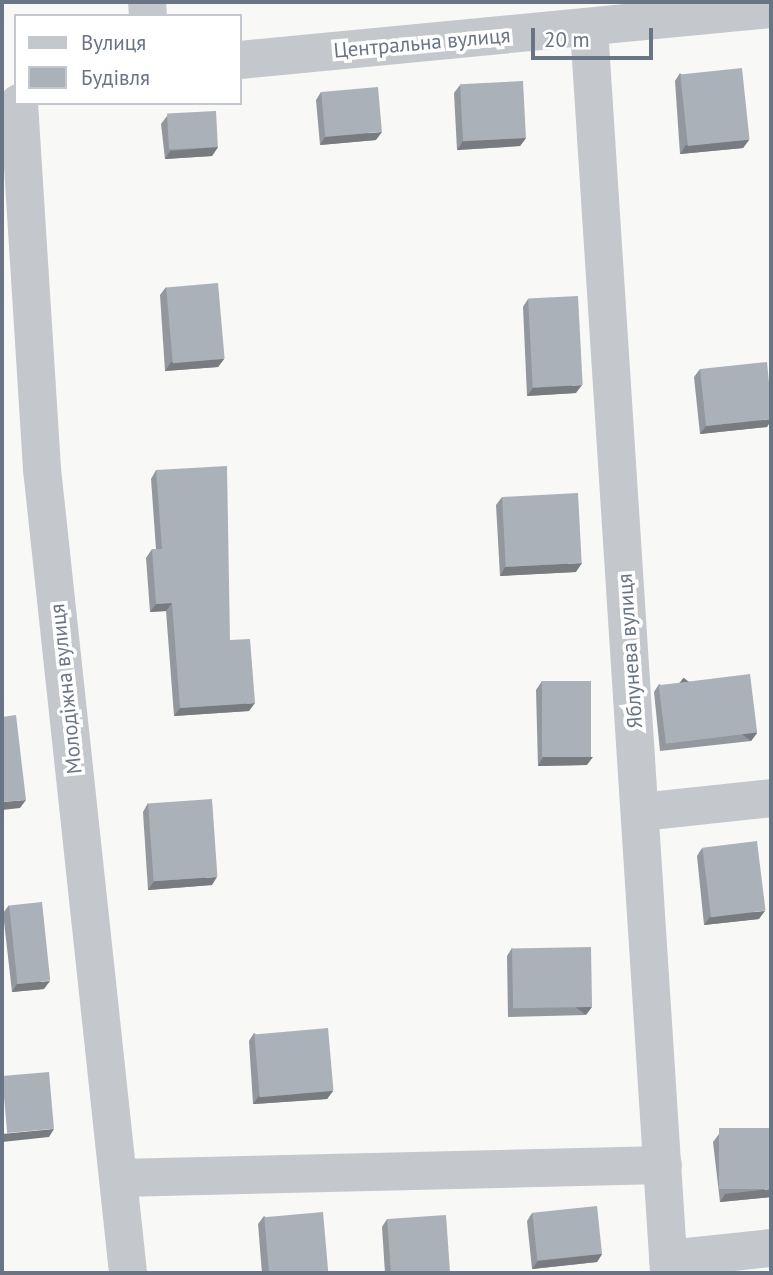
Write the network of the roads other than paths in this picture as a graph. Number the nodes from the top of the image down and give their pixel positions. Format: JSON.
{"nodes":[{"id":1,"x":771,"y":9,"type":"edge"},
{"id":2,"x":650,"y":11,"type":"edge"},
{"id":3,"x":589,"y":28,"type":"junction"},
{"id":4,"x":242,"y":60,"type":"edge"},
{"id":5,"x":19,"y":105,"type":"edge"},
{"id":6,"x":771,"y":798,"type":"edge"},
{"id":7,"x":641,"y":812,"type":"junction"},
{"id":8,"x":663,"y":1166,"type":"junction"},
{"id":9,"x":120,"y":1178,"type":"junction"},
{"id":10,"x":771,"y":1248,"type":"edge"},
{"id":11,"x":669,"y":1266,"type":"edge"},
{"id":12,"x":128,"y":1273,"type":"edge"}],
"edges":[{"from":1,"to":2,"type":"street","name":"Центральна вулиця"},
{"from":2,"to":3,"type":"street","name":"Центральна вулиця"},
{"from":3,"to":4,"type":"street","name":"Центральна вулиця"},
{"from":3,"to":7,"type":"street","name":"Яблунева вулиця"},
{"from":5,"to":9,"type":"street","name":"Молодіжна вулиця"},
{"from":6,"to":7,"type":"street"},
{"from":7,"to":8,"type":"street","name":"Яблунева вулиця"},
{"from":8,"to":9,"type":"street"},
{"from":8,"to":11,"type":"street","name":"Яблунева вулиця"},
{"from":9,"to":12,"type":"street","name":"Молодіжна вулиця"},
{"from":10,"to":11,"type":"street"}]}
